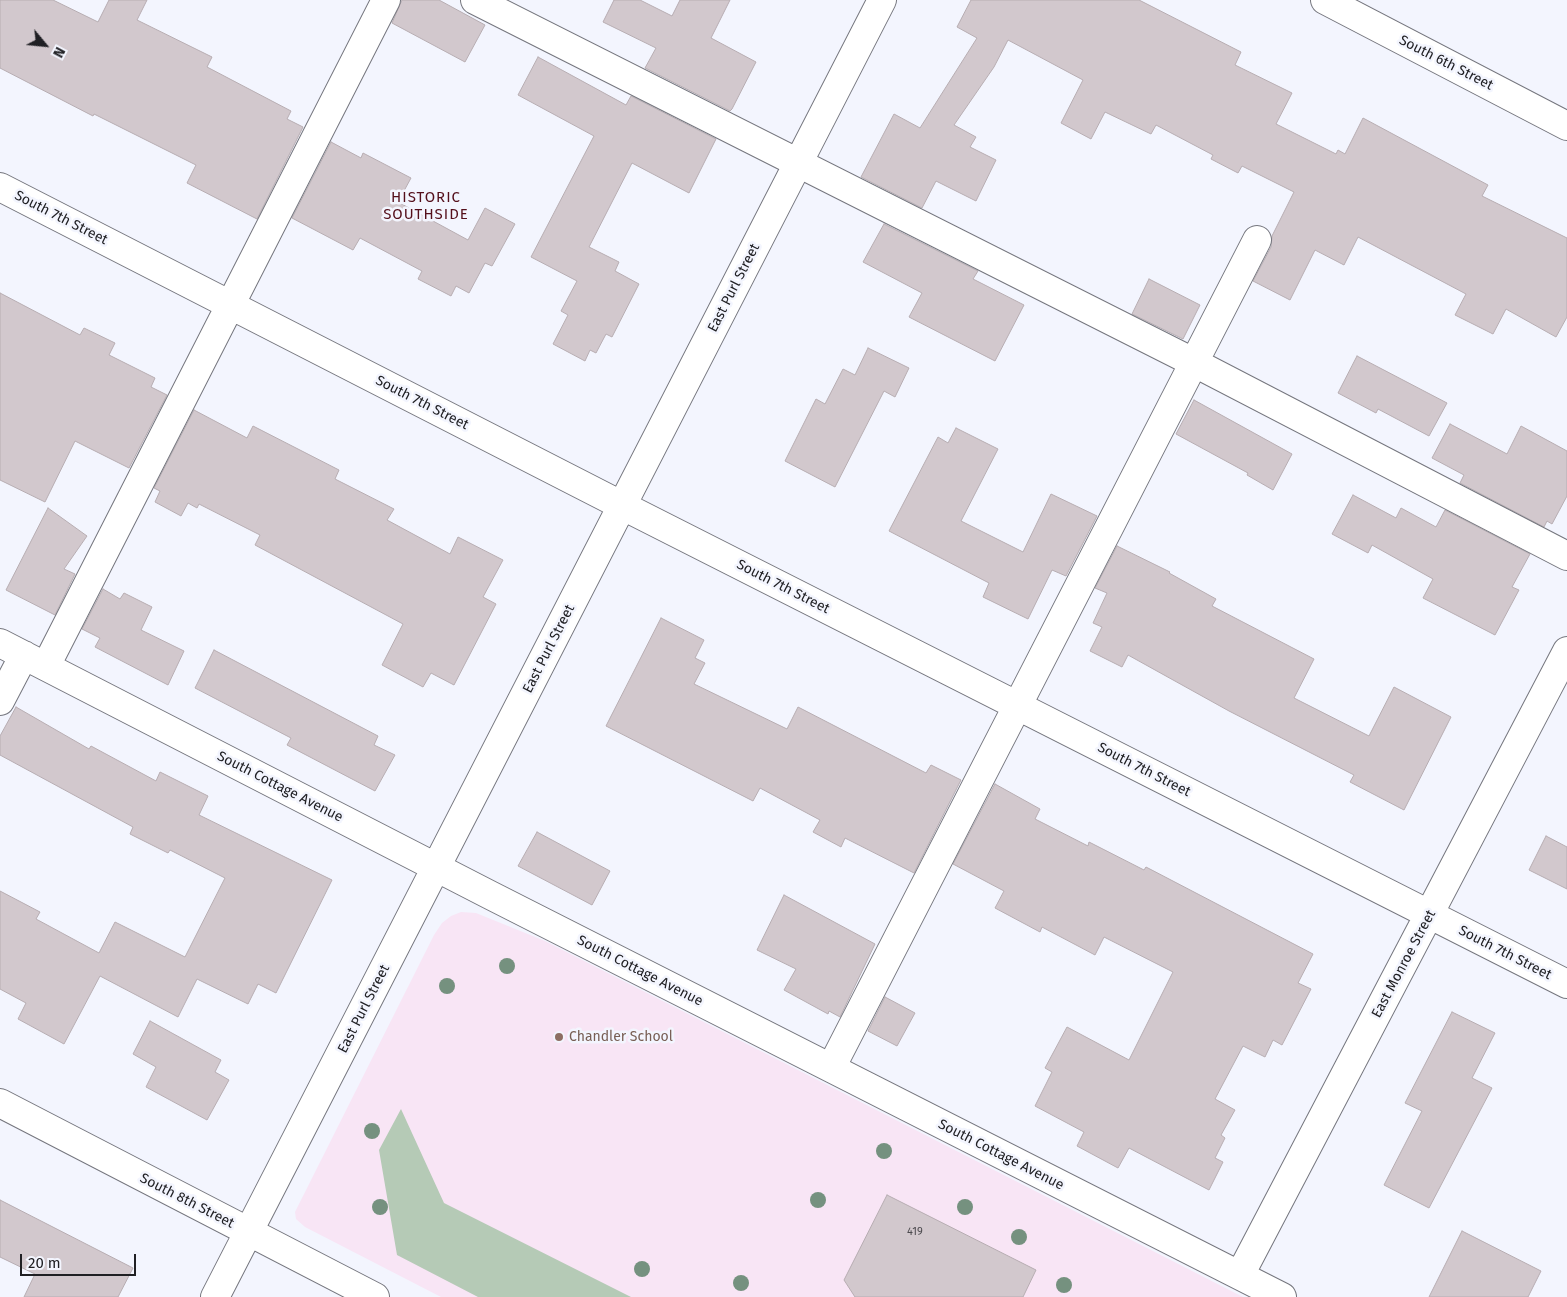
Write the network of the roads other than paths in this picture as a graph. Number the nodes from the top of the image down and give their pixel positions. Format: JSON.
{"nodes":[{"id":1,"x":386,"y":0,"type":"edge"},
{"id":2,"x":475,"y":0,"type":"edge"},
{"id":3,"x":882,"y":0,"type":"edge"},
{"id":4,"x":1324,"y":0,"type":"edge"},
{"id":5,"x":1372,"y":11,"type":"edge"},
{"id":6,"x":1567,"y":126,"type":"edge"},
{"id":7,"x":799,"y":162,"type":"junction"},
{"id":8,"x":0,"y":187,"type":"edge"},
{"id":9,"x":1257,"y":240,"type":"dead end"},
{"id":10,"x":229,"y":304,"type":"junction"},
{"id":11,"x":1193,"y":362,"type":"junction"},
{"id":12,"x":622,"y":506,"type":"junction"},
{"id":13,"x":1567,"y":556,"type":"edge"},
{"id":14,"x":0,"y":643,"type":"edge"},
{"id":15,"x":1567,"y":651,"type":"edge"},
{"id":16,"x":35,"y":661,"type":"junction"},
{"id":17,"x":0,"y":701,"type":"edge"},
{"id":18,"x":1018,"y":707,"type":"junction"},
{"id":19,"x":437,"y":868,"type":"junction"},
{"id":20,"x":1430,"y":915,"type":"junction"},
{"id":21,"x":1567,"y":984,"type":"edge"},
{"id":22,"x":831,"y":1068,"type":"junction"},
{"id":23,"x":0,"y":1104,"type":"edge"},
{"id":24,"x":249,"y":1233,"type":"junction"},
{"id":25,"x":1240,"y":1275,"type":"junction"},
{"id":26,"x":215,"y":1297,"type":"edge"},
{"id":27,"x":376,"y":1297,"type":"edge"},
{"id":28,"x":1282,"y":1297,"type":"edge"}],
"edges":[{"from":1,"to":10,"type":"street"},
{"from":2,"to":7,"type":"street"},
{"from":3,"to":7,"type":"street","name":"East Purl Street"},
{"from":4,"to":5,"type":"street","name":"South 6th Street"},
{"from":5,"to":6,"type":"street","name":"South 6th Street"},
{"from":7,"to":11,"type":"street"},
{"from":7,"to":12,"type":"street","name":"East Purl Street"},
{"from":8,"to":10,"type":"street","name":"South 7th Street"},
{"from":9,"to":11,"type":"street"},
{"from":10,"to":12,"type":"street","name":"South 7th Street"},
{"from":10,"to":16,"type":"street"},
{"from":11,"to":13,"type":"street"},
{"from":11,"to":18,"type":"street"},
{"from":12,"to":18,"type":"street","name":"South 7th Street"},
{"from":12,"to":19,"type":"street","name":"East Purl Street"},
{"from":14,"to":16,"type":"street","name":"South Cottage Avenue"},
{"from":15,"to":20,"type":"street","name":"East Monroe Street"},
{"from":16,"to":17,"type":"street"},
{"from":16,"to":19,"type":"street","name":"South Cottage Avenue"},
{"from":18,"to":20,"type":"street","name":"South 7th Street"},
{"from":18,"to":22,"type":"street"},
{"from":19,"to":22,"type":"street","name":"South Cottage Avenue"},
{"from":19,"to":24,"type":"street","name":"East Purl Street"},
{"from":20,"to":21,"type":"street","name":"South 7th Street"},
{"from":20,"to":25,"type":"street","name":"East Monroe Street"},
{"from":22,"to":25,"type":"street","name":"South Cottage Avenue"},
{"from":23,"to":24,"type":"street","name":"South 8th Street"},
{"from":24,"to":26,"type":"street","name":"East Purl Street"},
{"from":24,"to":27,"type":"street","name":"South 8th Street"},
{"from":25,"to":28,"type":"street","name":"South Cottage Avenue"}]}
